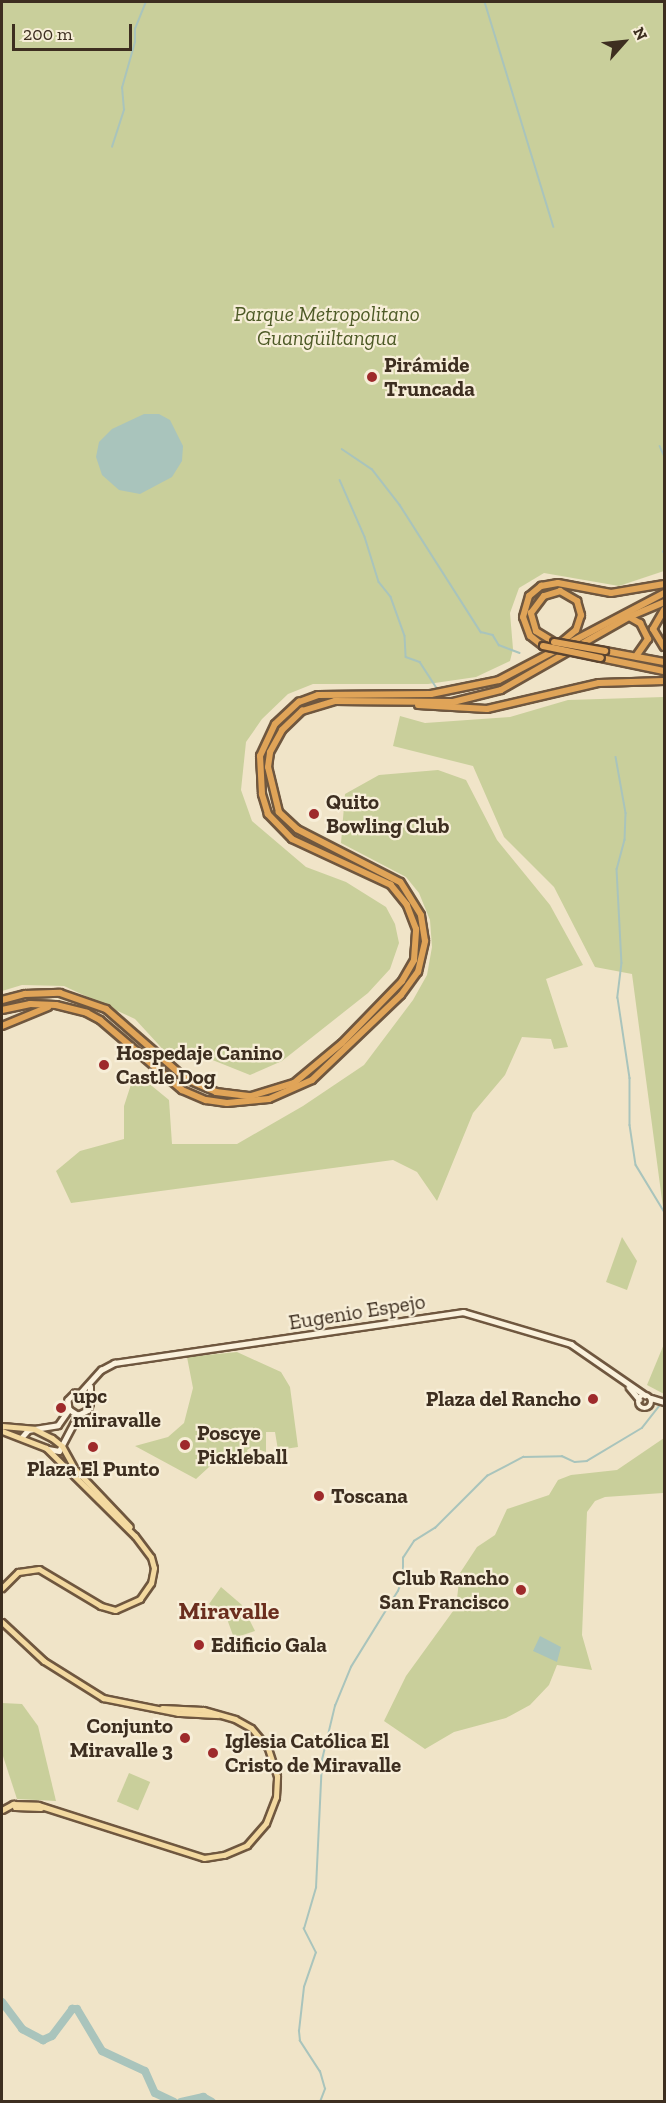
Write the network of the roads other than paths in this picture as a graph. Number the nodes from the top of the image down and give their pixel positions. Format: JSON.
{"nodes":[{"id":1,"x":664,"y":584,"type":"edge"},
{"id":2,"x":664,"y":593,"type":"edge"},
{"id":3,"x":664,"y":602,"type":"edge"},
{"id":4,"x":664,"y":610,"type":"edge"},
{"id":5,"x":629,"y":617,"type":"junction"},
{"id":6,"x":664,"y":647,"type":"edge"},
{"id":7,"x":636,"y":656,"type":"junction"},
{"id":8,"x":664,"y":662,"type":"edge"},
{"id":9,"x":537,"y":663,"type":"junction"},
{"id":10,"x":664,"y":670,"type":"edge"},
{"id":11,"x":664,"y":681,"type":"edge"},
{"id":12,"x":408,"y":703,"type":"junction"},
{"id":13,"x":2,"y":1000,"type":"edge"},
{"id":14,"x":56,"y":1005,"type":"junction"},
{"id":15,"x":2,"y":1010,"type":"edge"},
{"id":16,"x":2,"y":1026,"type":"edge"},
{"id":17,"x":623,"y":1381,"type":"junction"},
{"id":18,"x":90,"y":1385,"type":"junction"},
{"id":19,"x":81,"y":1392,"type":"junction"},
{"id":20,"x":645,"y":1395,"type":"junction"},
{"id":21,"x":651,"y":1398,"type":"junction"},
{"id":22,"x":89,"y":1399,"type":"junction"},
{"id":23,"x":639,"y":1399,"type":"junction"},
{"id":24,"x":664,"y":1402,"type":"edge"},
{"id":25,"x":652,"y":1406,"type":"junction"},
{"id":26,"x":69,"y":1409,"type":"junction"},
{"id":27,"x":78,"y":1415,"type":"junction"},
{"id":28,"x":2,"y":1425,"type":"edge"},
{"id":29,"x":34,"y":1429,"type":"junction"},
{"id":30,"x":2,"y":1431,"type":"edge"},
{"id":31,"x":22,"y":1437,"type":"junction"},
{"id":32,"x":62,"y":1446,"type":"junction"},
{"id":33,"x":46,"y":1448,"type":"junction"},
{"id":34,"x":135,"y":1536,"type":"junction"},
{"id":35,"x":2,"y":1588,"type":"edge"},
{"id":36,"x":2,"y":1622,"type":"edge"},
{"id":37,"x":4,"y":1809,"type":"edge"}],
"edges":[{"from":1,"to":10,"type":"highway","bridge":true},
{"from":2,"to":9,"type":"highway"},
{"from":3,"to":5,"type":"highway"},
{"from":4,"to":6,"type":"highway"},
{"from":5,"to":7,"type":"highway"},
{"from":5,"to":12,"type":"highway"},
{"from":7,"to":8,"type":"highway"},
{"from":7,"to":9,"type":"highway","bridge":true},
{"from":9,"to":13,"type":"highway"},
{"from":11,"to":12,"type":"highway"},
{"from":12,"to":14,"type":"highway"},
{"from":14,"to":15,"type":"highway"},
{"from":14,"to":16,"type":"highway"},
{"from":17,"to":18,"type":"street","name":"Eugenio Espejo"},
{"from":17,"to":20,"type":"street","name":"Eugenio Espejo"},
{"from":17,"to":23,"type":"street","name":"Eugenio Espejo"},
{"from":18,"to":19,"type":"street","name":"Eugenio Espejo"},
{"from":18,"to":22,"type":"street"},
{"from":19,"to":22,"type":"street"},
{"from":19,"to":26,"type":"street"},
{"from":20,"to":21,"type":"street","name":"Eugenio Espejo"},
{"from":20,"to":23,"type":"street"},
{"from":21,"to":24,"type":"street"},
{"from":21,"to":25,"type":"street"},
{"from":22,"to":27,"type":"street"},
{"from":23,"to":25,"type":"street"},
{"from":24,"to":25,"type":"street"},
{"from":26,"to":27,"type":"street"},
{"from":26,"to":29,"type":"street"},
{"from":27,"to":32,"type":"street"},
{"from":28,"to":29,"type":"main road"},
{"from":29,"to":31,"type":"street"},
{"from":29,"to":32,"type":"main road"},
{"from":30,"to":31,"type":"main road"},
{"from":31,"to":33,"type":"main road"},
{"from":32,"to":33,"type":"street"},
{"from":32,"to":34,"type":"main road"},
{"from":33,"to":34,"type":"main road"},
{"from":34,"to":35,"type":"main road"},
{"from":36,"to":37,"type":"main road"}]}
